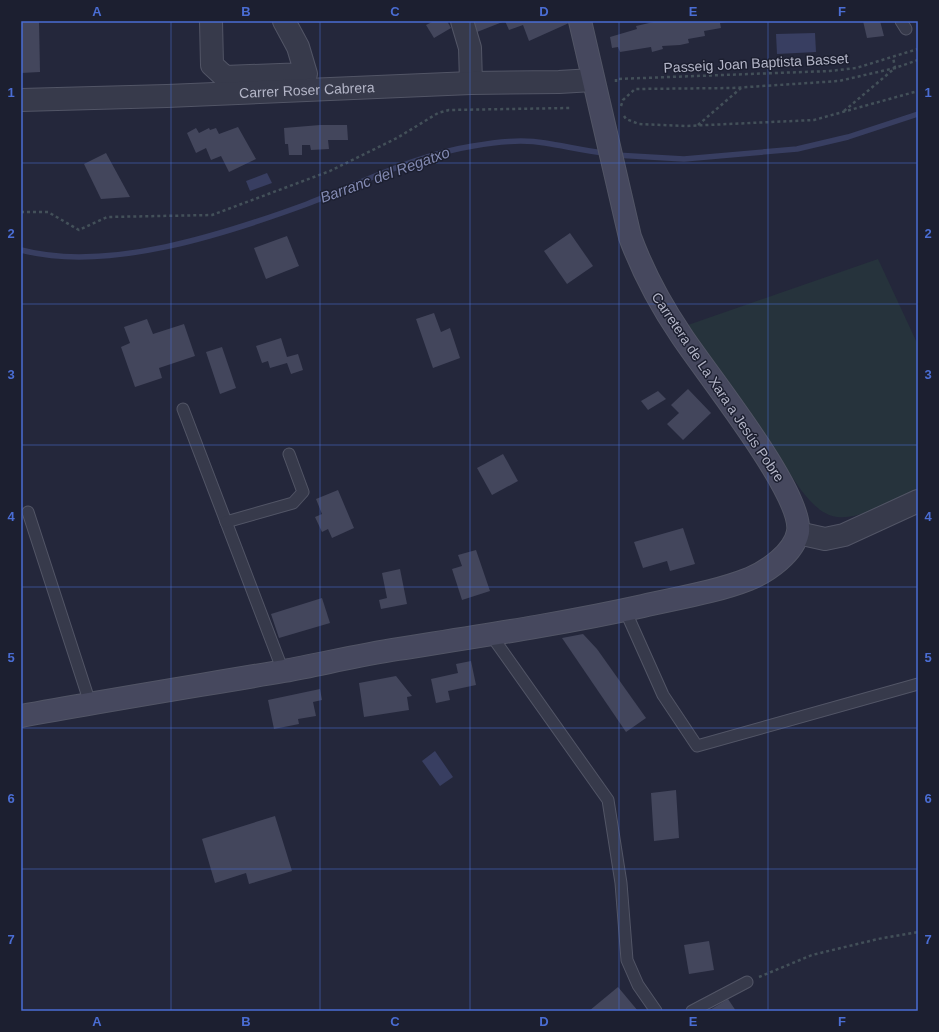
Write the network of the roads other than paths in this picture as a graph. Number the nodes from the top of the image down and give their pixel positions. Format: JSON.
{"nodes":[{"id":1,"x":198,"y":21,"type":"edge"},
{"id":2,"x":211,"y":21,"type":"edge"},
{"id":3,"x":284,"y":21,"type":"edge"},
{"id":4,"x":462,"y":21,"type":"edge"},
{"id":5,"x":584,"y":26,"type":"edge"},
{"id":6,"x":593,"y":80,"type":"junction"},
{"id":7,"x":471,"y":83,"type":"junction"},
{"id":8,"x":202,"y":95,"type":"junction"},
{"id":9,"x":21,"y":100,"type":"edge"},
{"id":10,"x":183,"y":409,"type":"dead end"},
{"id":11,"x":289,"y":454,"type":"dead end"},
{"id":12,"x":918,"y":501,"type":"edge"},
{"id":13,"x":28,"y":512,"type":"dead end"},
{"id":14,"x":226,"y":522,"type":"junction"},
{"id":15,"x":798,"y":533,"type":"junction"},
{"id":16,"x":625,"y":610,"type":"junction"},
{"id":17,"x":491,"y":635,"type":"junction"},
{"id":18,"x":283,"y":671,"type":"junction"},
{"id":19,"x":918,"y":684,"type":"edge"},
{"id":20,"x":90,"y":703,"type":"junction"},
{"id":21,"x":21,"y":716,"type":"edge"},
{"id":22,"x":747,"y":982,"type":"road end"},
{"id":23,"x":656,"y":1011,"type":"edge"},
{"id":24,"x":692,"y":1011,"type":"edge"}],
"edges":[{"from":1,"to":8,"type":"street"},
{"from":2,"to":3,"type":"street"},
{"from":4,"to":7,"type":"street"},
{"from":5,"to":6,"type":"main road","name":"Carretera de La Xara a Jesús Pobre"},
{"from":6,"to":7,"type":"street","name":"Carrer Roser Cabrera"},
{"from":6,"to":15,"type":"main road","name":"Carretera de La Xara a Jesús Pobre"},
{"from":7,"to":8,"type":"street","name":"Carrer Roser Cabrera"},
{"from":8,"to":9,"type":"street","name":"Carrer Roser Cabrera"},
{"from":10,"to":14,"type":"lane"},
{"from":11,"to":14,"type":"lane"},
{"from":12,"to":15,"type":"street"},
{"from":13,"to":20,"type":"lane"},
{"from":14,"to":18,"type":"lane"},
{"from":15,"to":16,"type":"main road"},
{"from":16,"to":17,"type":"main road"},
{"from":16,"to":19,"type":"lane"},
{"from":17,"to":18,"type":"main road"},
{"from":17,"to":23,"type":"lane"},
{"from":18,"to":20,"type":"main road"},
{"from":20,"to":21,"type":"main road"},
{"from":22,"to":24,"type":"lane"}]}
